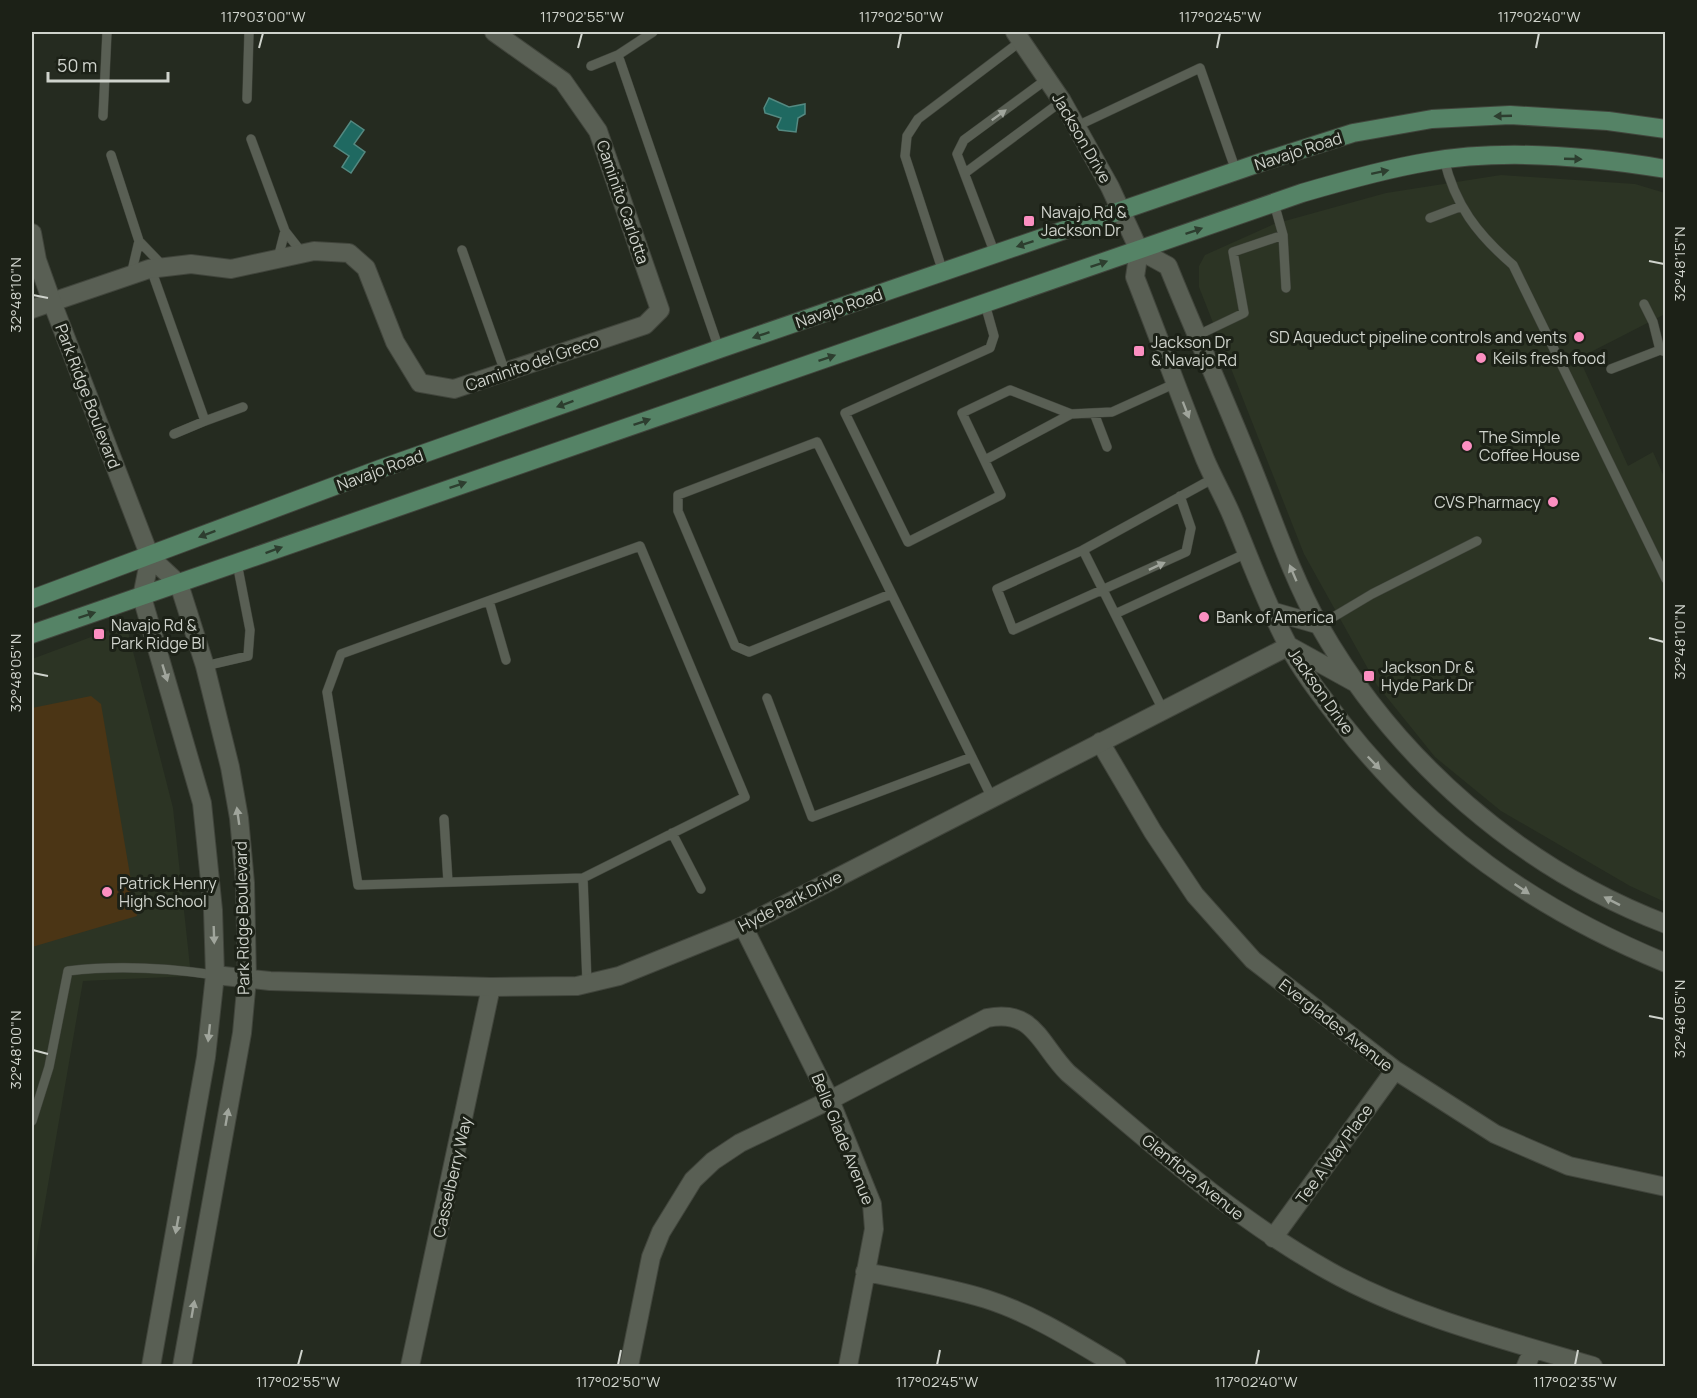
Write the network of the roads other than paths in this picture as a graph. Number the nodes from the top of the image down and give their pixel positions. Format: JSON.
{"nodes":[{"id":1,"x":107,"y":32,"type":"edge"},
{"id":2,"x":249,"y":32,"type":"edge"},
{"id":3,"x":494,"y":32,"type":"edge"},
{"id":4,"x":653,"y":32,"type":"edge"},
{"id":5,"x":1018,"y":36,"type":"edge"},
{"id":6,"x":618,"y":55,"type":"junction"},
{"id":7,"x":591,"y":66,"type":"dead end"},
{"id":8,"x":1047,"y":79,"type":"junction"},
{"id":9,"x":247,"y":99,"type":"dead end"},
{"id":10,"x":1062,"y":101,"type":"junction"},
{"id":11,"x":103,"y":116,"type":"dead end"},
{"id":12,"x":1077,"y":126,"type":"junction"},
{"id":13,"x":1665,"y":129,"type":"edge"},
{"id":14,"x":251,"y":139,"type":"dead end"},
{"id":15,"x":111,"y":155,"type":"dead end"},
{"id":16,"x":1444,"y":159,"type":"junction"},
{"id":17,"x":1665,"y":169,"type":"edge"},
{"id":18,"x":1236,"y":171,"type":"junction"},
{"id":19,"x":965,"y":173,"type":"junction"},
{"id":20,"x":1274,"y":203,"type":"junction"},
{"id":21,"x":1462,"y":206,"type":"junction"},
{"id":22,"x":1121,"y":211,"type":"junction"},
{"id":23,"x":1430,"y":218,"type":"dead end"},
{"id":24,"x":285,"y":231,"type":"junction"},
{"id":25,"x":32,"y":233,"type":"edge"},
{"id":26,"x":1283,"y":235,"type":"junction"},
{"id":27,"x":139,"y":241,"type":"junction"},
{"id":28,"x":462,"y":250,"type":"dead end"},
{"id":29,"x":1139,"y":250,"type":"junction"},
{"id":30,"x":303,"y":254,"type":"junction"},
{"id":31,"x":995,"y":254,"type":"junction"},
{"id":32,"x":278,"y":260,"type":"junction"},
{"id":33,"x":158,"y":268,"type":"junction"},
{"id":34,"x":943,"y":272,"type":"junction"},
{"id":35,"x":131,"y":275,"type":"junction"},
{"id":36,"x":1286,"y":288,"type":"dead end"},
{"id":37,"x":52,"y":302,"type":"junction"},
{"id":38,"x":984,"y":304,"type":"junction"},
{"id":39,"x":1644,"y":304,"type":"dead end"},
{"id":40,"x":32,"y":309,"type":"edge"},
{"id":41,"x":660,"y":310,"type":"joint"},
{"id":42,"x":1196,"y":336,"type":"junction"},
{"id":43,"x":719,"y":349,"type":"junction"},
{"id":44,"x":1663,"y":351,"type":"edge"},
{"id":45,"x":1611,"y":369,"type":"dead end"},
{"id":46,"x":505,"y":372,"type":"junction"},
{"id":47,"x":1176,"y":383,"type":"junction"},
{"id":48,"x":243,"y":407,"type":"dead end"},
{"id":49,"x":1094,"y":413,"type":"junction"},
{"id":50,"x":1071,"y":414,"type":"junction"},
{"id":51,"x":205,"y":421,"type":"junction"},
{"id":52,"x":174,"y":434,"type":"dead end"},
{"id":53,"x":1107,"y":447,"type":"dead end"},
{"id":54,"x":985,"y":460,"type":"junction"},
{"id":55,"x":1214,"y":478,"type":"junction"},
{"id":56,"x":1180,"y":496,"type":"junction"},
{"id":57,"x":1477,"y":541,"type":"dead end"},
{"id":58,"x":1083,"y":550,"type":"junction"},
{"id":59,"x":1247,"y":553,"type":"junction"},
{"id":60,"x":150,"y":556,"type":"junction"},
{"id":61,"x":237,"y":563,"type":"junction"},
{"id":62,"x":1665,"y":579,"type":"edge"},
{"id":63,"x":179,"y":584,"type":"junction"},
{"id":64,"x":1104,"y":591,"type":"junction"},
{"id":65,"x":891,"y":594,"type":"junction"},
{"id":66,"x":141,"y":597,"type":"junction"},
{"id":67,"x":32,"y":599,"type":"edge"},
{"id":68,"x":489,"y":601,"type":"junction"},
{"id":69,"x":1271,"y":611,"type":"junction"},
{"id":70,"x":1115,"y":614,"type":"junction"},
{"id":71,"x":1320,"y":625,"type":"junction"},
{"id":72,"x":32,"y":634,"type":"edge"},
{"id":73,"x":1289,"y":646,"type":"junction"},
{"id":74,"x":506,"y":660,"type":"dead end"},
{"id":75,"x":205,"y":666,"type":"junction"},
{"id":76,"x":1356,"y":683,"type":"junction"},
{"id":77,"x":767,"y":698,"type":"dead end"},
{"id":78,"x":1163,"y":710,"type":"junction"},
{"id":79,"x":1100,"y":742,"type":"junction"},
{"id":80,"x":972,"y":757,"type":"junction"},
{"id":81,"x":992,"y":798,"type":"junction"},
{"id":82,"x":444,"y":819,"type":"dead end"},
{"id":83,"x":672,"y":833,"type":"junction"},
{"id":84,"x":583,"y":878,"type":"junction"},
{"id":85,"x":448,"y":882,"type":"junction"},
{"id":86,"x":701,"y":889,"type":"dead end"},
{"id":87,"x":1665,"y":924,"type":"edge"},
{"id":88,"x":743,"y":926,"type":"junction"},
{"id":89,"x":1665,"y":963,"type":"edge"},
{"id":90,"x":215,"y":975,"type":"junction"},
{"id":91,"x":247,"y":979,"type":"junction"},
{"id":92,"x":587,"y":983,"type":"junction"},
{"id":93,"x":491,"y":987,"type":"junction"},
{"id":94,"x":1395,"y":1070,"type":"junction"},
{"id":95,"x":830,"y":1100,"type":"junction"},
{"id":96,"x":32,"y":1121,"type":"edge"},
{"id":97,"x":1665,"y":1187,"type":"edge"},
{"id":98,"x":1273,"y":1239,"type":"junction"},
{"id":99,"x":865,"y":1272,"type":"junction"},
{"id":100,"x":1533,"y":1349,"type":"junction"},
{"id":101,"x":151,"y":1366,"type":"edge"},
{"id":102,"x":182,"y":1366,"type":"edge"},
{"id":103,"x":410,"y":1366,"type":"edge"},
{"id":104,"x":630,"y":1366,"type":"edge"},
{"id":105,"x":848,"y":1366,"type":"edge"},
{"id":106,"x":1117,"y":1366,"type":"edge"},
{"id":107,"x":1526,"y":1366,"type":"edge"},
{"id":108,"x":1593,"y":1366,"type":"edge"}],
"edges":[{"from":1,"to":11,"type":"lane"},
{"from":2,"to":9,"type":"lane"},
{"from":3,"to":41,"type":"street","name":"Caminito Carlotta"},
{"from":4,"to":6,"type":"lane"},
{"from":5,"to":8,"type":"street","name":"Jackson Drive"},
{"from":5,"to":34,"type":"lane"},
{"from":6,"to":7,"type":"lane"},
{"from":6,"to":43,"type":"lane"},
{"from":8,"to":10,"type":"street","name":"Jackson Drive"},
{"from":19,"to":8,"type":"lane","one_way":true},
{"from":10,"to":12,"type":"street","name":"Jackson Drive"},
{"from":10,"to":19,"type":"lane"},
{"from":12,"to":18,"type":"lane"},
{"from":12,"to":22,"type":"street","name":"Jackson Drive"},
{"from":13,"to":18,"type":"main road","name":"Navajo Road","one_way":true},
{"from":14,"to":24,"type":"lane"},
{"from":15,"to":27,"type":"lane"},
{"from":16,"to":17,"type":"main road","one_way":true},
{"from":20,"to":16,"type":"main road","one_way":true},
{"from":16,"to":21,"type":"lane"},
{"from":18,"to":22,"type":"main road","name":"Navajo Road"},
{"from":19,"to":31,"type":"lane"},
{"from":20,"to":26,"type":"lane"},
{"from":29,"to":20,"type":"main road","one_way":true},
{"from":21,"to":23,"type":"lane"},
{"from":21,"to":62,"type":"lane"},
{"from":22,"to":29,"type":"street","name":"Jackson Drive"},
{"from":22,"to":31,"type":"main road","name":"Navajo Road","one_way":true},
{"from":24,"to":30,"type":"lane"},
{"from":24,"to":32,"type":"lane"},
{"from":25,"to":37,"type":"street","name":"Park Ridge Boulevard"},
{"from":26,"to":36,"type":"lane"},
{"from":26,"to":42,"type":"lane"},
{"from":27,"to":33,"type":"lane"},
{"from":27,"to":35,"type":"lane"},
{"from":28,"to":46,"type":"lane"},
{"from":38,"to":29,"type":"main road","one_way":true},
{"from":29,"to":42,"type":"street","name":"Jackson Drive"},
{"from":29,"to":47,"type":"street","name":"Jackson Drive"},
{"from":30,"to":32,"type":"street","name":"Caminito del Greco"},
{"from":30,"to":46,"type":"street","name":"Caminito del Greco"},
{"from":31,"to":34,"type":"main road","name":"Navajo Road"},
{"from":32,"to":33,"type":"street","name":"Caminito del Greco"},
{"from":33,"to":35,"type":"street","name":"Caminito del Greco"},
{"from":33,"to":51,"type":"lane"},
{"from":34,"to":43,"type":"main road","name":"Navajo Road","one_way":true},
{"from":35,"to":37,"type":"street","name":"Caminito del Greco"},
{"from":37,"to":40,"type":"street","name":"Caminito del Greco"},
{"from":37,"to":60,"type":"street","name":"Park Ridge Boulevard"},
{"from":38,"to":54,"type":"lane"},
{"from":61,"to":38,"type":"main road","one_way":true},
{"from":39,"to":44,"type":"lane"},
{"from":41,"to":46,"type":"street","name":"Caminito del Greco"},
{"from":71,"to":42,"type":"street","name":"Jackson Drive","one_way":true},
{"from":43,"to":60,"type":"main road","name":"Navajo Road","one_way":true},
{"from":44,"to":45,"type":"lane"},
{"from":47,"to":49,"type":"lane"},
{"from":47,"to":55,"type":"street","name":"Jackson Drive","one_way":true},
{"from":48,"to":51,"type":"lane"},
{"from":49,"to":50,"type":"lane"},
{"from":49,"to":53,"type":"lane"},
{"from":50,"to":54,"type":"lane"},
{"from":50,"to":54,"type":"lane"},
{"from":51,"to":52,"type":"lane"},
{"from":55,"to":56,"type":"lane"},
{"from":55,"to":59,"type":"street","name":"Jackson Drive"},
{"from":56,"to":58,"type":"lane"},
{"from":64,"to":56,"type":"lane","one_way":true},
{"from":57,"to":71,"type":"lane"},
{"from":58,"to":64,"type":"lane"},
{"from":58,"to":64,"type":"lane"},
{"from":59,"to":69,"type":"street","name":"Jackson Drive"},
{"from":59,"to":70,"type":"lane"},
{"from":60,"to":63,"type":"street","name":"Park Ridge Boulevard"},
{"from":60,"to":66,"type":"street","name":"Park Ridge Boulevard"},
{"from":60,"to":67,"type":"main road","name":"Navajo Road"},
{"from":61,"to":63,"type":"main road"},
{"from":61,"to":75,"type":"lane"},
{"from":63,"to":66,"type":"main road"},
{"from":63,"to":75,"type":"street","name":"Park Ridge Boulevard"},
{"from":64,"to":70,"type":"lane"},
{"from":65,"to":65,"type":"lane"},
{"from":65,"to":80,"type":"lane"},
{"from":72,"to":66,"type":"main road","one_way":true},
{"from":66,"to":90,"type":"street","name":"Park Ridge Boulevard","one_way":true},
{"from":68,"to":74,"type":"lane"},
{"from":68,"to":83,"type":"lane"},
{"from":68,"to":85,"type":"lane"},
{"from":69,"to":71,"type":"street"},
{"from":69,"to":73,"type":"street","name":"Jackson Drive"},
{"from":70,"to":78,"type":"lane"},
{"from":71,"to":76,"type":"street","name":"Jackson Drive"},
{"from":73,"to":76,"type":"street"},
{"from":73,"to":78,"type":"street","name":"Hyde Park Drive"},
{"from":73,"to":89,"type":"street","name":"Jackson Drive","one_way":true},
{"from":91,"to":75,"type":"street","name":"Park Ridge Boulevard","one_way":true},
{"from":87,"to":76,"type":"street","name":"Jackson Drive","one_way":true},
{"from":77,"to":80,"type":"lane"},
{"from":78,"to":79,"type":"street","name":"Hyde Park Drive"},
{"from":79,"to":81,"type":"street","name":"Hyde Park Drive"},
{"from":79,"to":94,"type":"street","name":"Everglades Avenue"},
{"from":80,"to":81,"type":"lane"},
{"from":81,"to":88,"type":"street","name":"Hyde Park Drive"},
{"from":82,"to":85,"type":"lane"},
{"from":83,"to":84,"type":"lane"},
{"from":83,"to":86,"type":"lane"},
{"from":84,"to":85,"type":"lane"},
{"from":84,"to":92,"type":"lane"},
{"from":88,"to":92,"type":"street","name":"Hyde Park Drive"},
{"from":88,"to":95,"type":"street","name":"Belle Glade Avenue"},
{"from":90,"to":91,"type":"street","name":"Hyde Park Drive"},
{"from":90,"to":96,"type":"lane"},
{"from":90,"to":101,"type":"street","name":"Park Ridge Boulevard","one_way":true},
{"from":91,"to":93,"type":"street","name":"Hyde Park Drive"},
{"from":102,"to":91,"type":"street","name":"Park Ridge Boulevard","one_way":true},
{"from":92,"to":93,"type":"street","name":"Hyde Park Drive"},
{"from":93,"to":103,"type":"street","name":"Casselberry Way"},
{"from":94,"to":97,"type":"street","name":"Everglades Avenue"},
{"from":94,"to":98,"type":"street","name":"Tee A Way Place"},
{"from":95,"to":98,"type":"street","name":"Glenflora Avenue"},
{"from":95,"to":99,"type":"street","name":"Belle Glade Avenue"},
{"from":95,"to":104,"type":"street"},
{"from":98,"to":100,"type":"street","name":"Glenflora Avenue"},
{"from":99,"to":105,"type":"street","name":"Belle Glade Avenue"},
{"from":99,"to":106,"type":"street"},
{"from":100,"to":107,"type":"street"},
{"from":100,"to":108,"type":"street","name":"Glenflora Avenue"}]}
